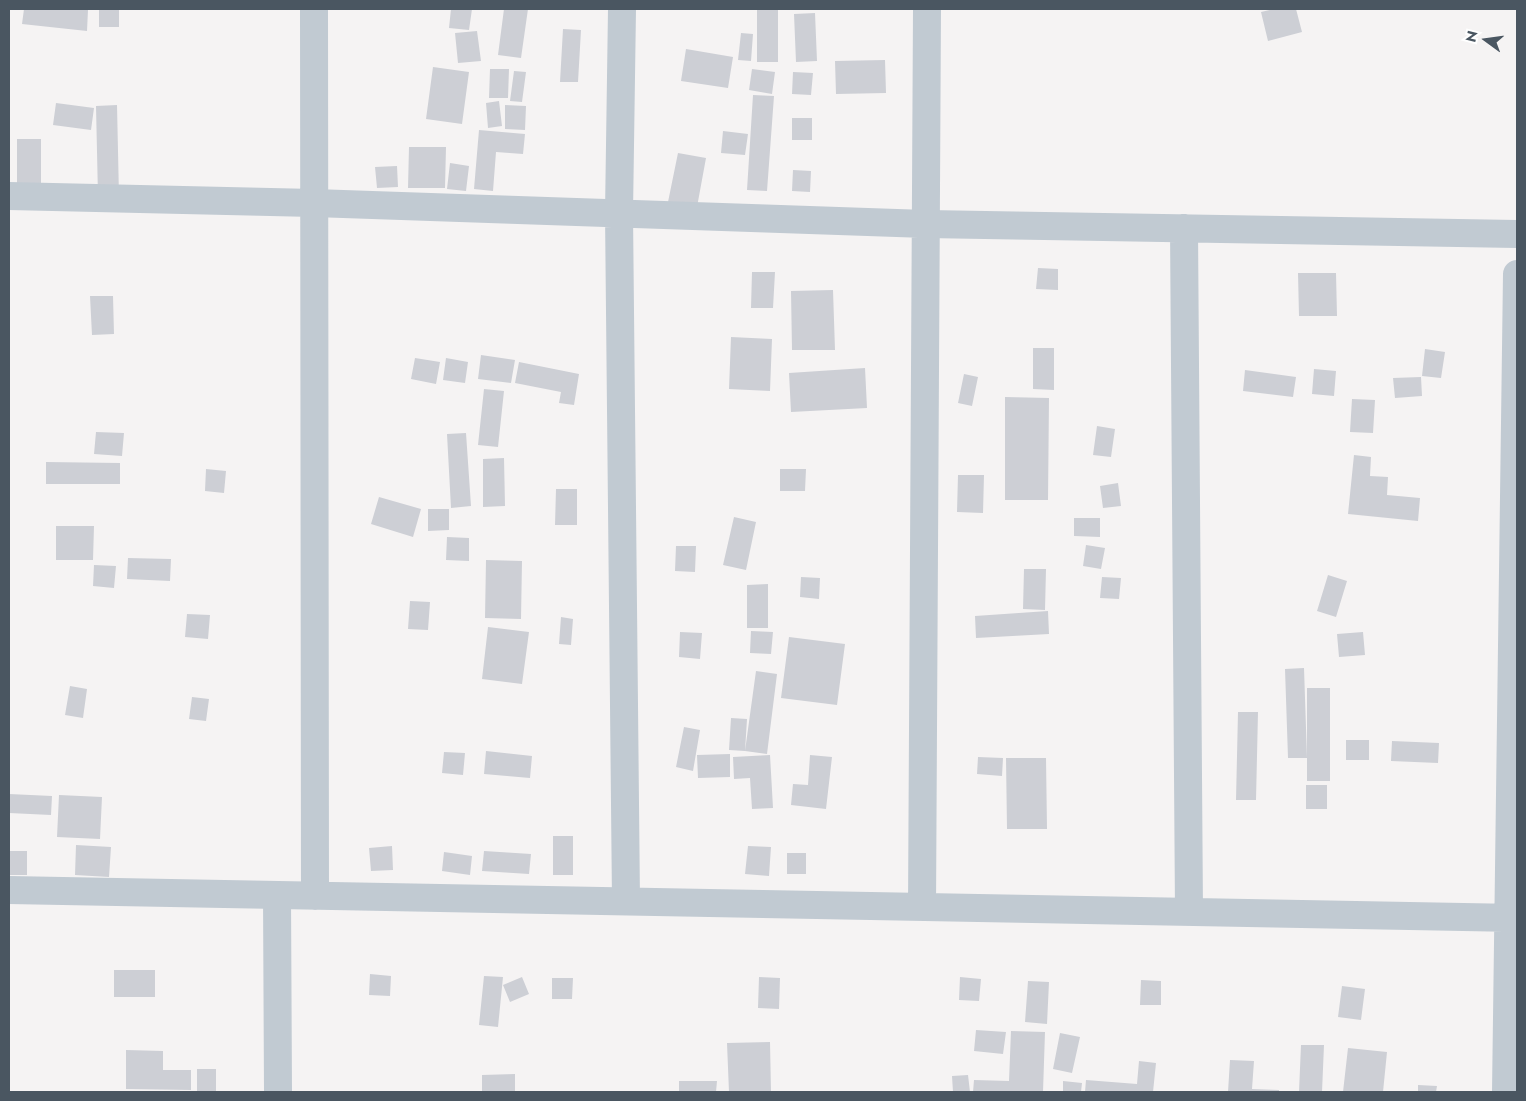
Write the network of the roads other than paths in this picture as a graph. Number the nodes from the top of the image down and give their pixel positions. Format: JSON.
{"nodes":[{"id":1,"x":314,"y":9,"type":"edge"},
{"id":2,"x":622,"y":9,"type":"edge"},
{"id":3,"x":927,"y":9,"type":"edge"},
{"id":4,"x":9,"y":196,"type":"edge"},
{"id":5,"x":314,"y":203,"type":"junction"},
{"id":6,"x":619,"y":214,"type":"junction"},
{"id":7,"x":926,"y":224,"type":"junction"},
{"id":8,"x":1184,"y":228,"type":"junction"},
{"id":9,"x":1517,"y":234,"type":"edge"},
{"id":10,"x":1517,"y":274,"type":"edge"},
{"id":11,"x":9,"y":890,"type":"edge"},
{"id":12,"x":277,"y":895,"type":"junction"},
{"id":13,"x":315,"y":896,"type":"junction"},
{"id":14,"x":626,"y":901,"type":"junction"},
{"id":15,"x":922,"y":907,"type":"junction"},
{"id":16,"x":1189,"y":912,"type":"junction"},
{"id":17,"x":1513,"y":918,"type":"edge"},
{"id":18,"x":278,"y":1092,"type":"edge"},
{"id":19,"x":1506,"y":1092,"type":"edge"}],
"edges":[{"from":1,"to":5,"type":"street"},
{"from":2,"to":6,"type":"street"},
{"from":3,"to":7,"type":"street"},
{"from":4,"to":5,"type":"street"},
{"from":5,"to":6,"type":"street"},
{"from":5,"to":13,"type":"street"},
{"from":6,"to":7,"type":"street"},
{"from":6,"to":14,"type":"street"},
{"from":7,"to":8,"type":"street"},
{"from":7,"to":15,"type":"street"},
{"from":8,"to":9,"type":"street"},
{"from":8,"to":16,"type":"street"},
{"from":10,"to":17,"type":"street"},
{"from":11,"to":12,"type":"street"},
{"from":12,"to":13,"type":"street"},
{"from":12,"to":18,"type":"street"},
{"from":13,"to":14,"type":"street"},
{"from":14,"to":15,"type":"street"},
{"from":15,"to":16,"type":"street"},
{"from":16,"to":17,"type":"street"},
{"from":17,"to":19,"type":"street"}]}
